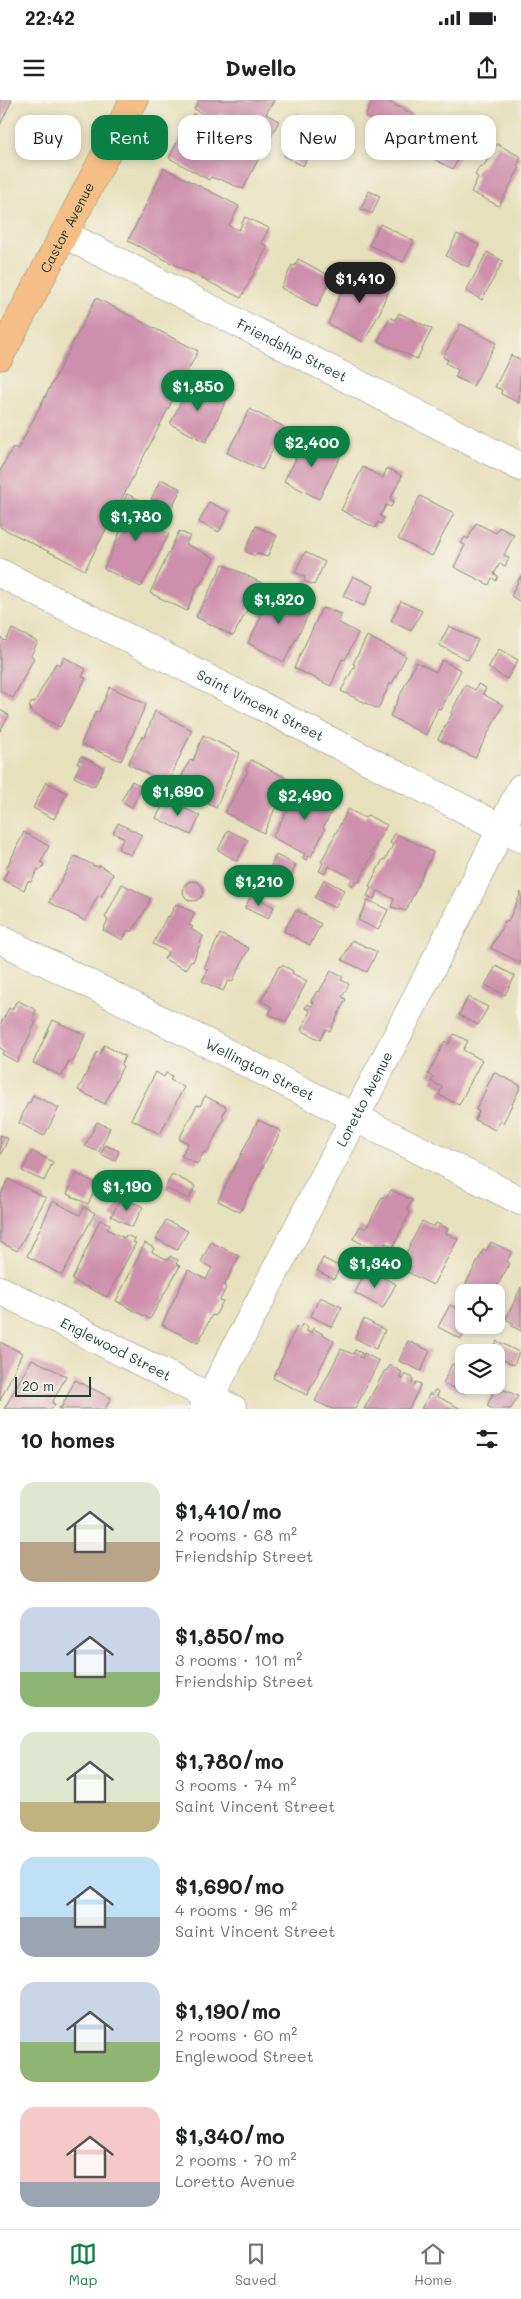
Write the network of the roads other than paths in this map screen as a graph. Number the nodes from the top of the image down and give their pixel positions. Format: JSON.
{"nodes":[{"id":1,"x":134,"y":100,"type":"edge"},
{"id":2,"x":64,"y":234,"type":"junction"},
{"id":3,"x":0,"y":356,"type":"edge"},
{"id":4,"x":521,"y":467,"type":"edge"},
{"id":5,"x":0,"y":573,"type":"edge"},
{"id":6,"x":521,"y":788,"type":"edge"},
{"id":7,"x":511,"y":833,"type":"edge"},
{"id":8,"x":0,"y":939,"type":"edge"},
{"id":9,"x":356,"y":1118,"type":"junction"},
{"id":10,"x":521,"y":1201,"type":"edge"},
{"id":11,"x":0,"y":1290,"type":"edge"},
{"id":12,"x":215,"y":1405,"type":"edge"}],
"edges":[{"from":1,"to":2,"type":"main road","name":"Castor Avenue"},
{"from":2,"to":3,"type":"main road","name":"Castor Avenue"},
{"from":2,"to":4,"type":"street","name":"Friendship Street"},
{"from":5,"to":7,"type":"street","name":"Saint Vincent Street"},
{"from":6,"to":7,"type":"street","name":"Loretto Avenue"},
{"from":7,"to":9,"type":"street","name":"Loretto Avenue"},
{"from":8,"to":9,"type":"street","name":"Wellington Street"},
{"from":9,"to":10,"type":"street","name":"Wellington Street"},
{"from":9,"to":12,"type":"street","name":"Loretto Avenue"},
{"from":11,"to":12,"type":"street","name":"Englewood Street"}]}
